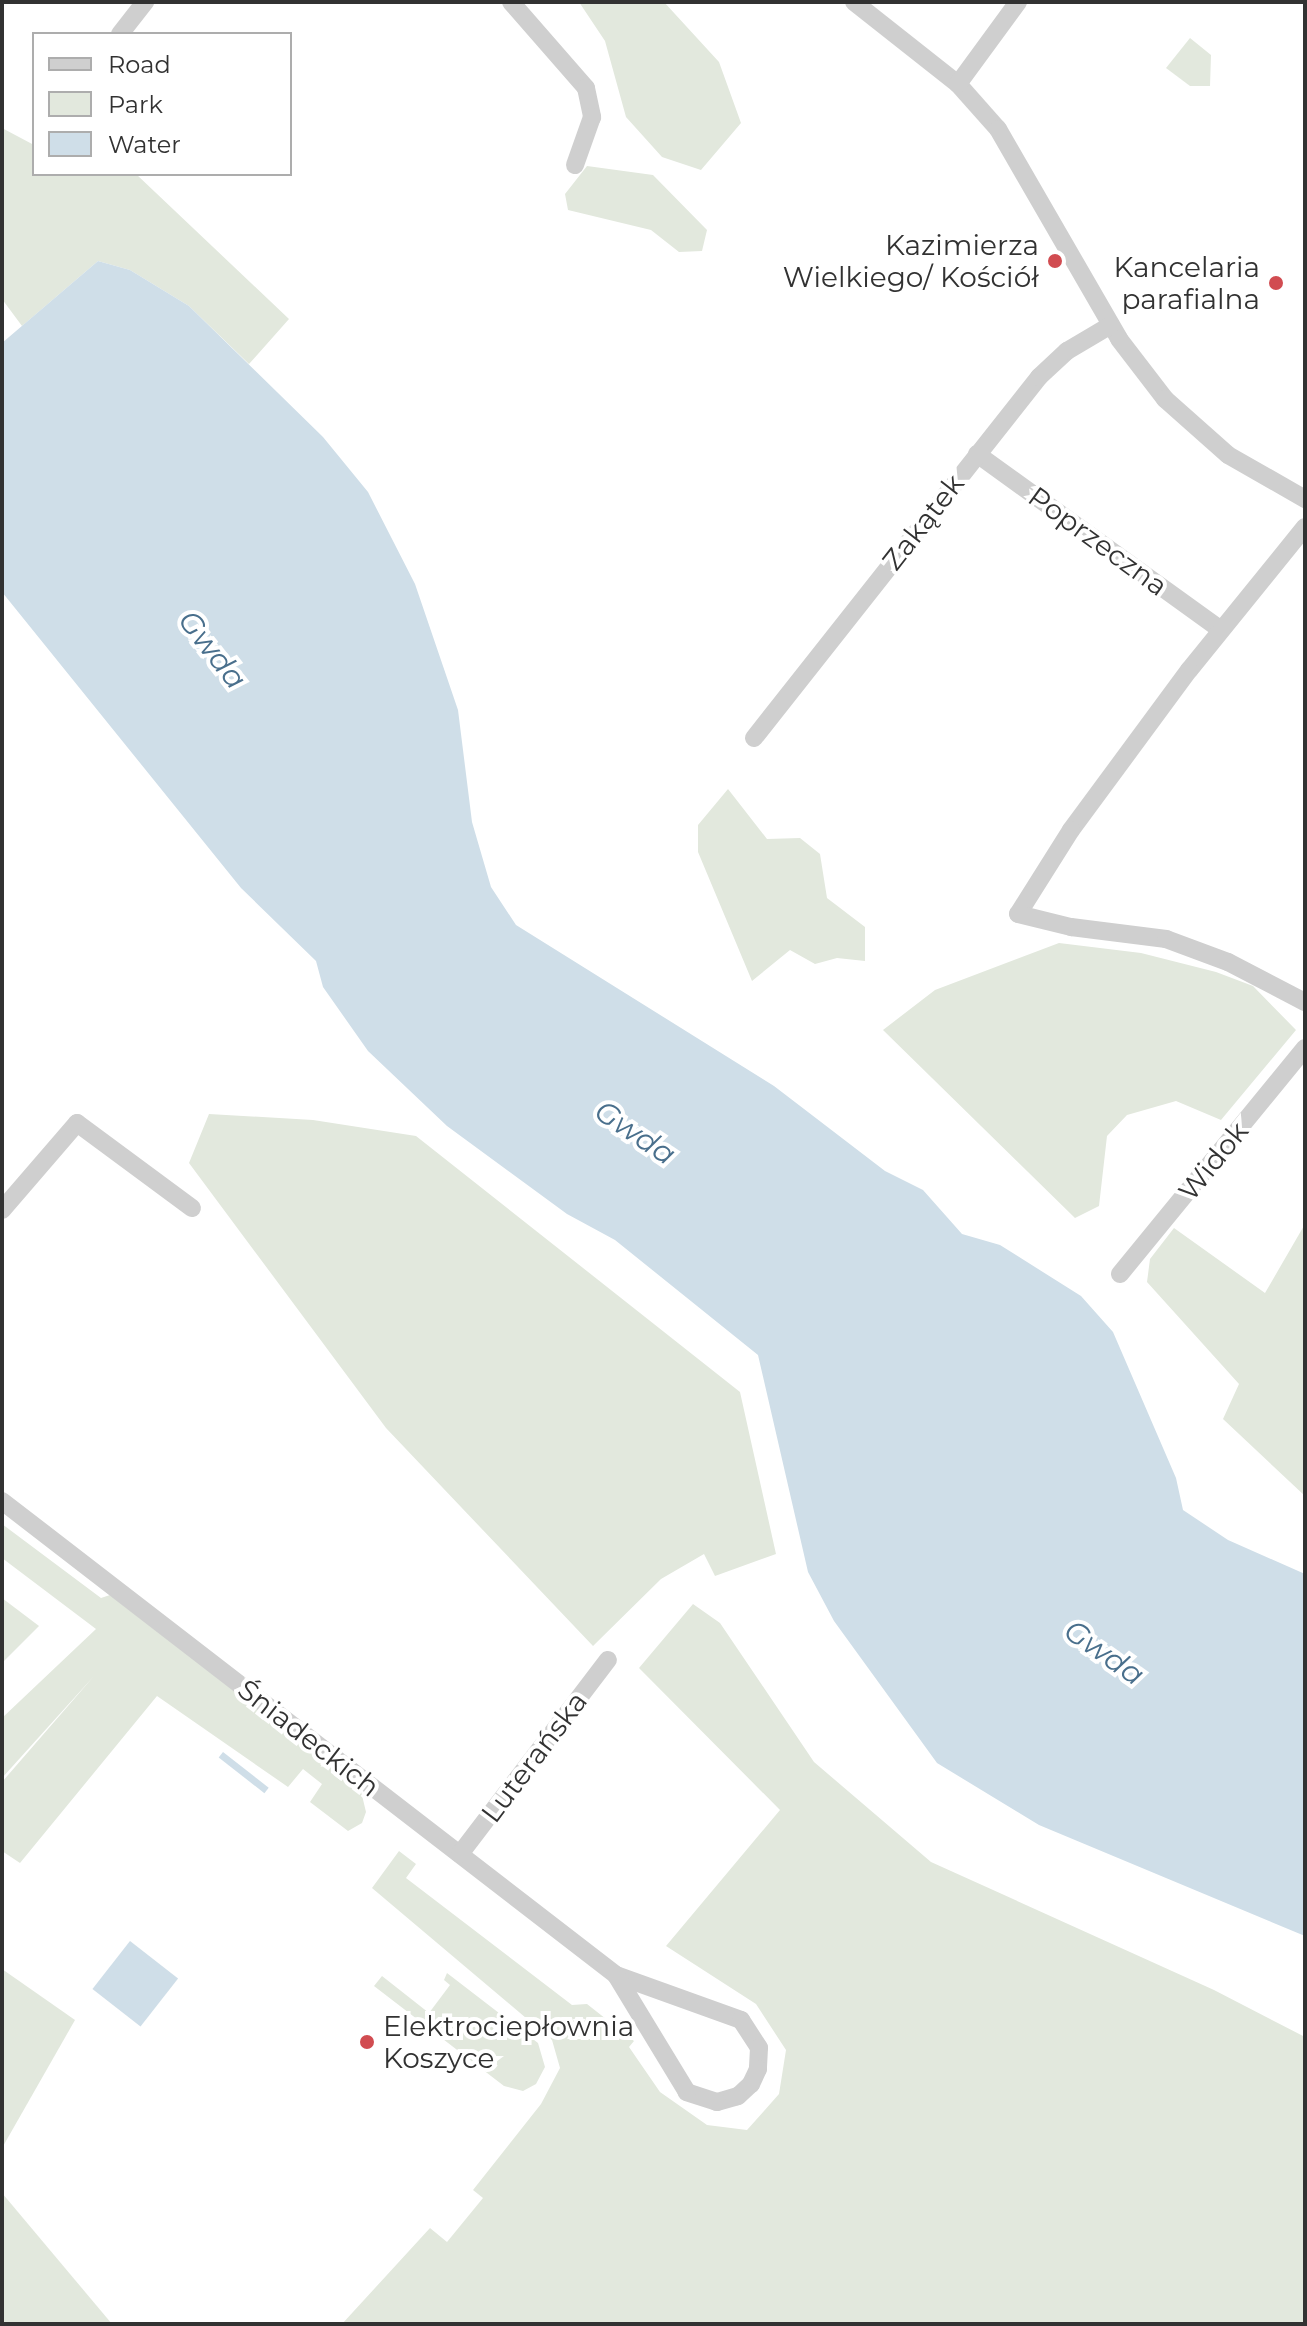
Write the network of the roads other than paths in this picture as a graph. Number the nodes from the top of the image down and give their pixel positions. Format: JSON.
{"nodes":[{"id":1,"x":145,"y":2,"type":"edge"},
{"id":2,"x":511,"y":2,"type":"edge"},
{"id":3,"x":854,"y":2,"type":"edge"},
{"id":4,"x":1018,"y":2,"type":"edge"},
{"id":5,"x":122,"y":32,"type":"edge"},
{"id":6,"x":958,"y":84,"type":"junction"},
{"id":7,"x":575,"y":165,"type":"dead end"},
{"id":8,"x":1111,"y":325,"type":"junction"},
{"id":9,"x":977,"y":454,"type":"junction"},
{"id":10,"x":1305,"y":499,"type":"edge"},
{"id":11,"x":1305,"y":527,"type":"edge"},
{"id":12,"x":1220,"y":629,"type":"junction"},
{"id":13,"x":754,"y":738,"type":"dead end"},
{"id":14,"x":1305,"y":1002,"type":"edge"},
{"id":15,"x":1305,"y":1048,"type":"edge"},
{"id":16,"x":192,"y":1208,"type":"dead end"},
{"id":17,"x":2,"y":1210,"type":"edge"},
{"id":18,"x":1120,"y":1274,"type":"dead end"},
{"id":19,"x":2,"y":1501,"type":"edge"},
{"id":20,"x":608,"y":1660,"type":"dead end"},
{"id":21,"x":460,"y":1854,"type":"junction"},
{"id":22,"x":616,"y":1975,"type":"junction"}],
"edges":[{"from":1,"to":5,"type":"street"},
{"from":2,"to":7,"type":"street"},
{"from":3,"to":6,"type":"street"},
{"from":4,"to":6,"type":"street"},
{"from":6,"to":8,"type":"street"},
{"from":8,"to":9,"type":"street","name":"Zakątek"},
{"from":8,"to":10,"type":"street"},
{"from":9,"to":12,"type":"street","name":"Poprzeczna"},
{"from":9,"to":13,"type":"street","name":"Zakątek"},
{"from":11,"to":12,"type":"street"},
{"from":12,"to":14,"type":"street"},
{"from":15,"to":18,"type":"street","name":"Widok"},
{"from":16,"to":17,"type":"street"},
{"from":19,"to":21,"type":"street","name":"Śniadeckich"},
{"from":20,"to":21,"type":"street","name":"Luterańska"},
{"from":21,"to":22,"type":"street","name":"Śniadeckich"},
{"from":22,"to":22,"type":"street"}]}
